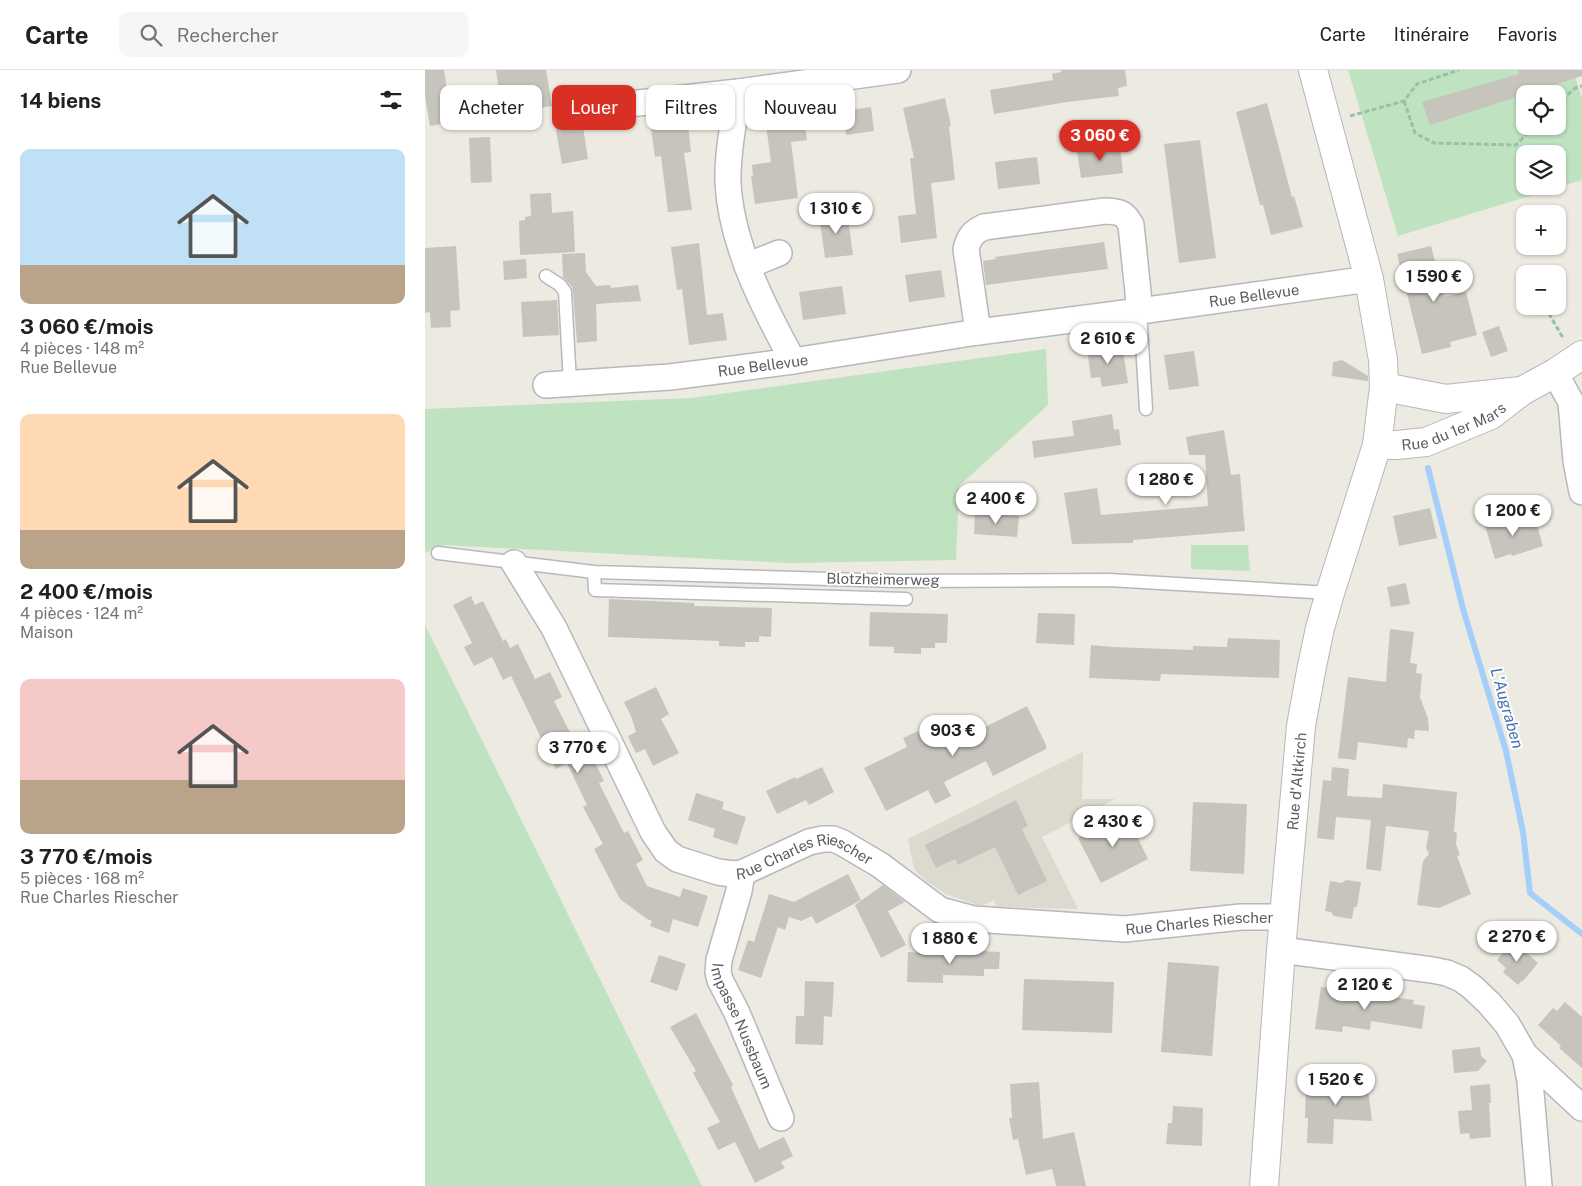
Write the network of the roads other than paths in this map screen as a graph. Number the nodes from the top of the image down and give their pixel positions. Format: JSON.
{"nodes":[{"id":1,"x":898,"y":70,"type":"edge"},
{"id":2,"x":1313,"y":70,"type":"edge"},
{"id":3,"x":738,"y":92,"type":"junction"},
{"id":4,"x":636,"y":103,"type":"edge"},
{"id":5,"x":779,"y":253,"type":"dead end"},
{"id":6,"x":747,"y":266,"type":"junction"},
{"id":7,"x":546,"y":276,"type":"dead end"},
{"id":8,"x":1369,"y":279,"type":"junction"},
{"id":9,"x":1140,"y":311,"type":"junction"},
{"id":10,"x":978,"y":332,"type":"junction"},
{"id":11,"x":1573,"y":347,"type":"edge"},
{"id":12,"x":793,"y":361,"type":"junction"},
{"id":13,"x":1555,"y":373,"type":"junction"},
{"id":14,"x":558,"y":384,"type":"joint"},
{"id":15,"x":1384,"y":387,"type":"junction"},
{"id":16,"x":1522,"y":391,"type":"junction"},
{"id":17,"x":1146,"y":410,"type":"dead end"},
{"id":18,"x":1377,"y":445,"type":"junction"},
{"id":19,"x":1582,"y":492,"type":"edge"},
{"id":20,"x":438,"y":552,"type":"dead end"},
{"id":21,"x":515,"y":563,"type":"junction"},
{"id":22,"x":594,"y":572,"type":"junction"},
{"id":23,"x":1329,"y":593,"type":"junction"},
{"id":24,"x":906,"y":599,"type":"dead end"},
{"id":25,"x":742,"y":873,"type":"junction"},
{"id":26,"x":1284,"y":917,"type":"junction"},
{"id":27,"x":1281,"y":950,"type":"junction"},
{"id":28,"x":1525,"y":1055,"type":"junction"},
{"id":29,"x":1582,"y":1108,"type":"edge"},
{"id":30,"x":781,"y":1118,"type":"dead end"},
{"id":31,"x":1264,"y":1186,"type":"edge"},
{"id":32,"x":1539,"y":1186,"type":"edge"}],
"edges":[{"from":1,"to":3,"type":"street"},
{"from":2,"to":8,"type":"main road","name":"Rue d'Altkirch"},
{"from":3,"to":4,"type":"street"},
{"from":3,"to":6,"type":"street"},
{"from":5,"to":6,"type":"street"},
{"from":6,"to":12,"type":"street"},
{"from":7,"to":14,"type":"lane"},
{"from":8,"to":9,"type":"street","name":"Rue Bellevue"},
{"from":8,"to":15,"type":"main road","name":"Rue d'Altkirch"},
{"from":9,"to":10,"type":"street","name":"Rue Bellevue"},
{"from":9,"to":10,"type":"street"},
{"from":9,"to":17,"type":"lane"},
{"from":10,"to":12,"type":"street","name":"Rue Bellevue"},
{"from":11,"to":13,"type":"main road","name":"Rue du 1er Mars"},
{"from":12,"to":14,"type":"street","name":"Rue Bellevue"},
{"from":13,"to":16,"type":"main road","name":"Rue du 1er Mars"},
{"from":13,"to":19,"type":"street"},
{"from":15,"to":16,"type":"main road","name":"Rue du 1er Mars"},
{"from":15,"to":18,"type":"main road","name":"Rue d'Altkirch"},
{"from":16,"to":18,"type":"main road","name":"Rue du 1er Mars"},
{"from":18,"to":23,"type":"main road","name":"Rue d'Altkirch"},
{"from":20,"to":21,"type":"lane","name":"Blotzheimerweg"},
{"from":21,"to":22,"type":"lane","name":"Blotzheimerweg"},
{"from":21,"to":25,"type":"street","name":"Rue Charles Riescher"},
{"from":22,"to":23,"type":"lane","name":"Blotzheimerweg"},
{"from":22,"to":24,"type":"lane"},
{"from":23,"to":26,"type":"main road","name":"Rue d'Altkirch"},
{"from":25,"to":26,"type":"street","name":"Rue Charles Riescher"},
{"from":25,"to":30,"type":"street","name":"Impasse Nussbaum"},
{"from":26,"to":27,"type":"main road","name":"Rue d'Altkirch"},
{"from":27,"to":28,"type":"street"},
{"from":27,"to":31,"type":"main road","name":"Rue d'Altkirch"},
{"from":28,"to":29,"type":"street"},
{"from":28,"to":32,"type":"street"}]}
